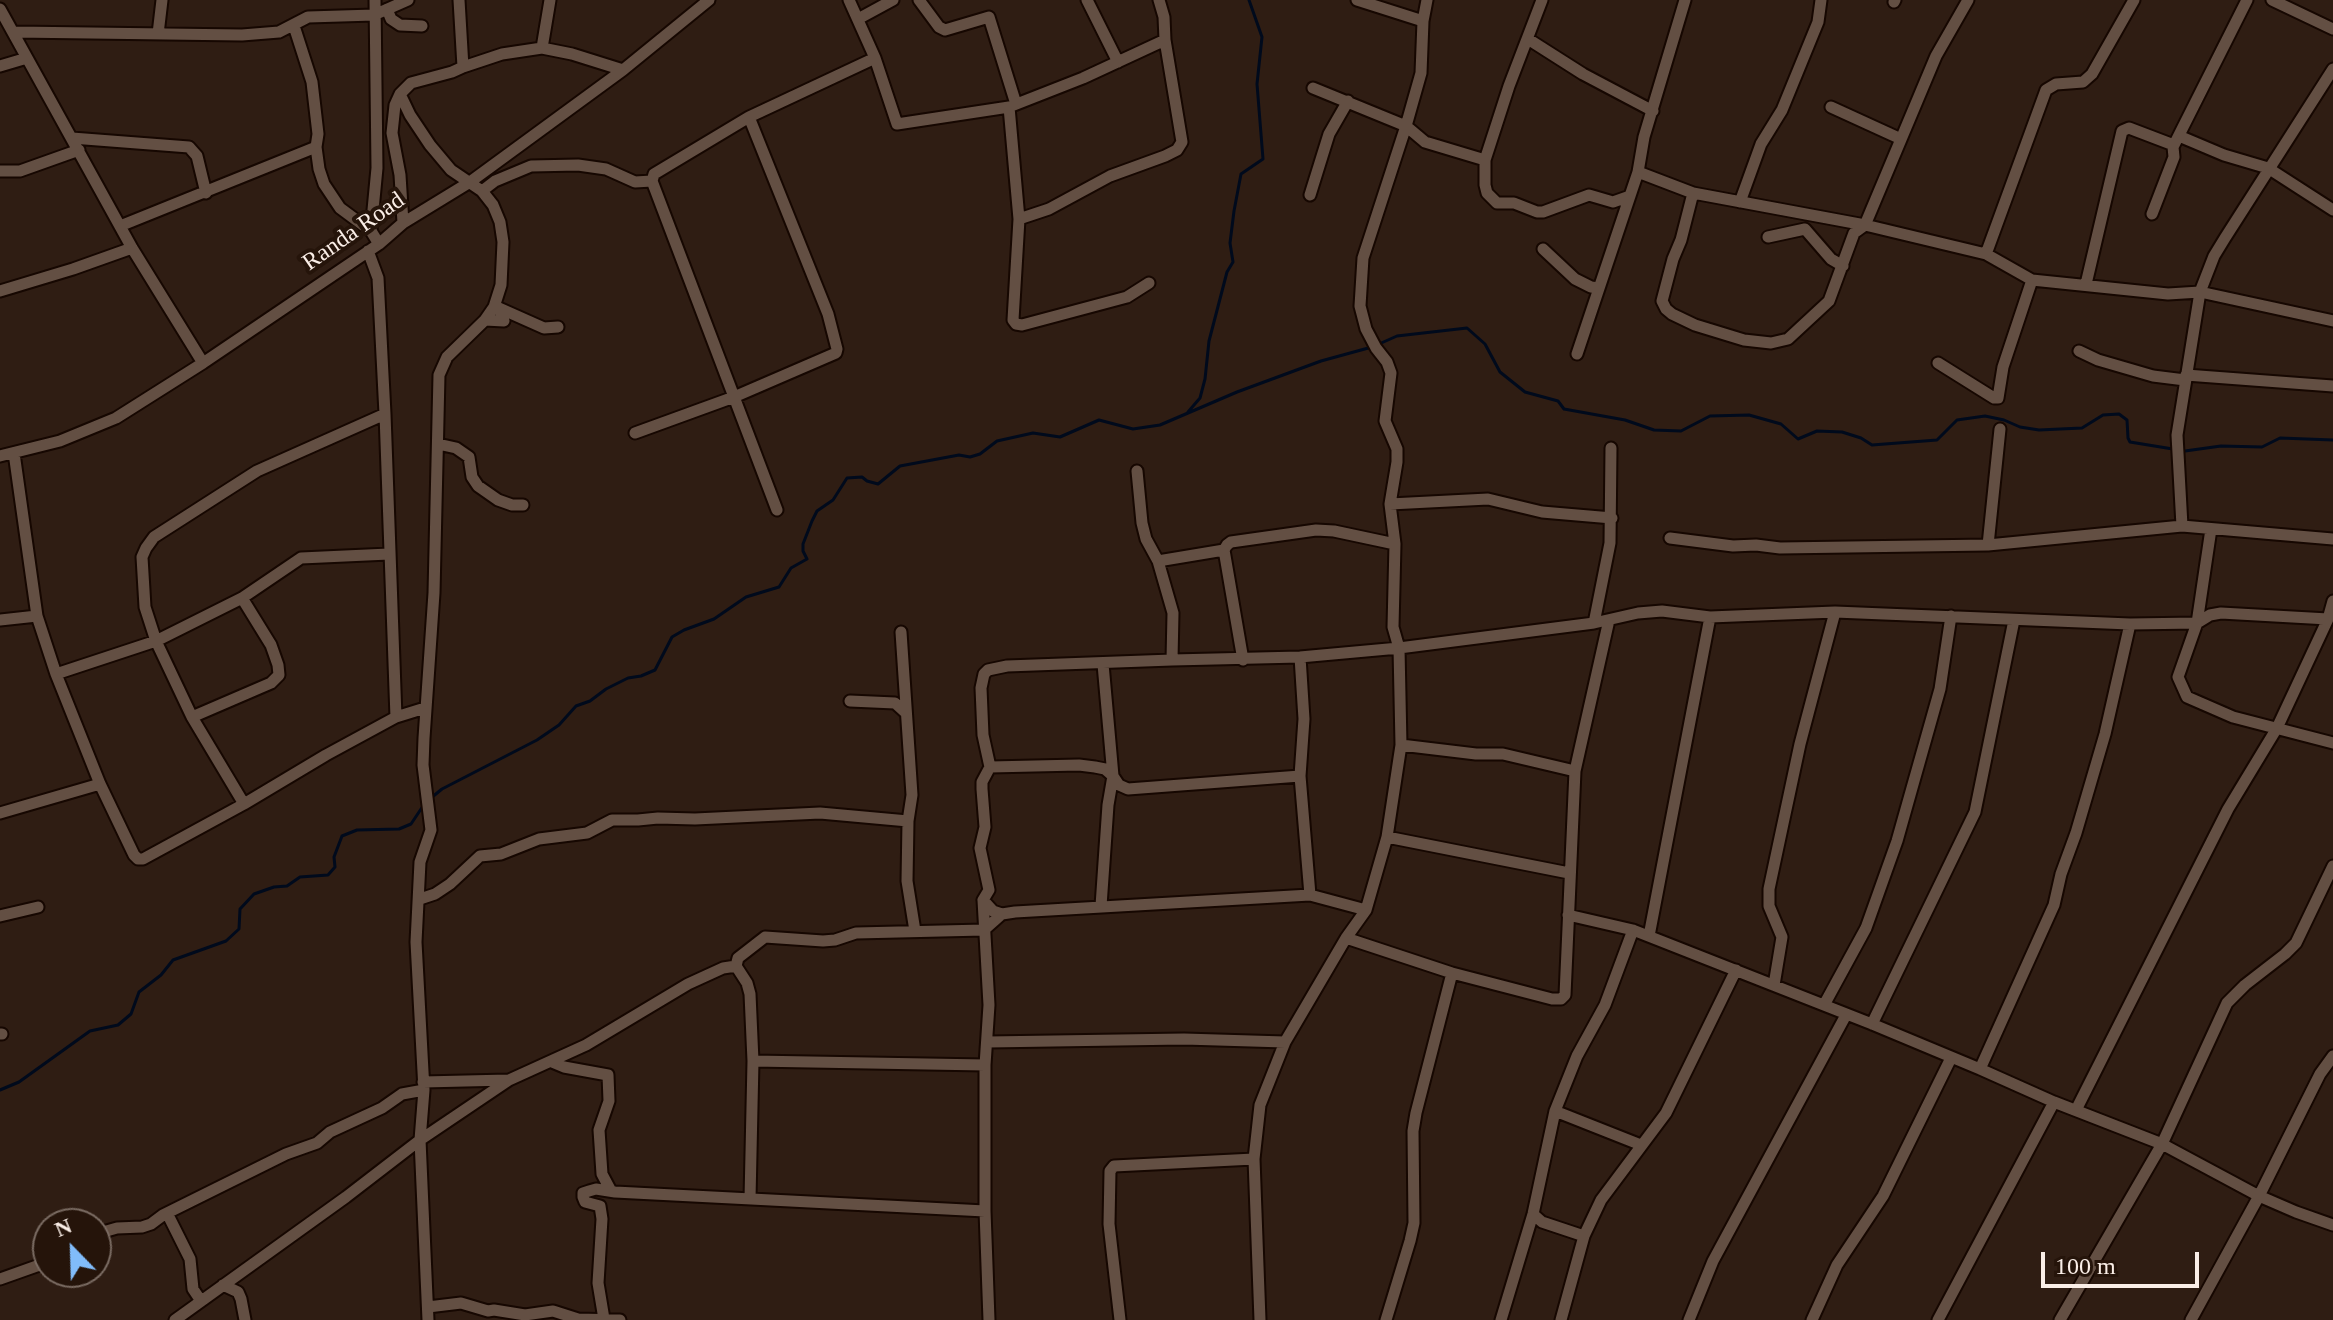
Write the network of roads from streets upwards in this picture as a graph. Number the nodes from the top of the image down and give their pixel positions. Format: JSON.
{"nodes":[{"id":1,"x":162,"y":0,"type":"edge"},
{"id":2,"x":375,"y":0,"type":"edge"},
{"id":3,"x":408,"y":0,"type":"edge"},
{"id":4,"x":459,"y":0,"type":"edge"},
{"id":5,"x":550,"y":0,"type":"edge"},
{"id":6,"x":849,"y":0,"type":"edge"},
{"id":7,"x":893,"y":0,"type":"edge"},
{"id":8,"x":919,"y":0,"type":"edge"},
{"id":9,"x":1087,"y":0,"type":"edge"},
{"id":10,"x":1159,"y":0,"type":"edge"},
{"id":11,"x":1357,"y":0,"type":"edge"},
{"id":12,"x":1427,"y":0,"type":"edge"},
{"id":13,"x":1542,"y":0,"type":"edge"},
{"id":14,"x":1685,"y":0,"type":"edge"},
{"id":15,"x":1821,"y":0,"type":"edge"},
{"id":16,"x":1968,"y":0,"type":"edge"},
{"id":17,"x":2134,"y":0,"type":"edge"},
{"id":18,"x":2247,"y":0,"type":"edge"},
{"id":19,"x":2272,"y":0,"type":"edge"},
{"id":20,"x":704,"y":1,"type":"edge"},
{"id":21,"x":0,"y":9,"type":"edge"},
{"id":22,"x":387,"y":9,"type":"junction"},
{"id":23,"x":374,"y":15,"type":"junction"},
{"id":24,"x":858,"y":19,"type":"junction"},
{"id":25,"x":1423,"y":21,"type":"junction"},
{"id":26,"x":294,"y":26,"type":"junction"},
{"id":27,"x":422,"y":26,"type":"dead end"},
{"id":28,"x":2333,"y":29,"type":"edge"},
{"id":29,"x":15,"y":32,"type":"junction"},
{"id":30,"x":158,"y":34,"type":"junction"},
{"id":31,"x":1528,"y":39,"type":"junction"},
{"id":32,"x":1165,"y":40,"type":"junction"},
{"id":33,"x":542,"y":48,"type":"junction"},
{"id":34,"x":27,"y":58,"type":"junction"},
{"id":35,"x":875,"y":58,"type":"junction"},
{"id":36,"x":1118,"y":62,"type":"junction"},
{"id":37,"x":0,"y":66,"type":"edge"},
{"id":38,"x":463,"y":67,"type":"junction"},
{"id":39,"x":2333,"y":69,"type":"edge"},
{"id":40,"x":623,"y":70,"type":"junction"},
{"id":41,"x":1313,"y":88,"type":"dead end"},
{"id":42,"x":400,"y":94,"type":"junction"},
{"id":43,"x":1348,"y":101,"type":"junction"},
{"id":44,"x":1012,"y":106,"type":"junction"},
{"id":45,"x":1831,"y":107,"type":"dead end"},
{"id":46,"x":1653,"y":111,"type":"junction"},
{"id":47,"x":749,"y":117,"type":"junction"},
{"id":48,"x":1406,"y":126,"type":"junction"},
{"id":49,"x":72,"y":138,"type":"junction"},
{"id":50,"x":1901,"y":139,"type":"junction"},
{"id":51,"x":2176,"y":141,"type":"junction"},
{"id":52,"x":316,"y":147,"type":"junction"},
{"id":53,"x":79,"y":150,"type":"junction"},
{"id":54,"x":1485,"y":160,"type":"junction"},
{"id":55,"x":2268,"y":168,"type":"junction"},
{"id":56,"x":0,"y":171,"type":"edge"},
{"id":57,"x":1638,"y":172,"type":"junction"},
{"id":58,"x":652,"y":181,"type":"junction"},
{"id":59,"x":470,"y":182,"type":"junction"},
{"id":60,"x":482,"y":191,"type":"junction"},
{"id":61,"x":206,"y":193,"type":"junction"},
{"id":62,"x":1693,"y":193,"type":"junction"},
{"id":63,"x":1310,"y":195,"type":"dead end"},
{"id":64,"x":1630,"y":196,"type":"junction"},
{"id":65,"x":1740,"y":202,"type":"junction"},
{"id":66,"x":2333,"y":210,"type":"edge"},
{"id":67,"x":2152,"y":214,"type":"dead end"},
{"id":68,"x":1019,"y":219,"type":"junction"},
{"id":69,"x":403,"y":223,"type":"junction"},
{"id":70,"x":1865,"y":225,"type":"junction"},
{"id":71,"x":120,"y":226,"type":"junction"},
{"id":72,"x":371,"y":231,"type":"junction"},
{"id":73,"x":1768,"y":237,"type":"dead end"},
{"id":74,"x":379,"y":244,"type":"junction"},
{"id":75,"x":132,"y":248,"type":"junction"},
{"id":76,"x":1543,"y":249,"type":"dead end"},
{"id":77,"x":368,"y":251,"type":"junction"},
{"id":78,"x":1986,"y":254,"type":"junction"},
{"id":79,"x":1843,"y":266,"type":"junction"},
{"id":80,"x":2032,"y":280,"type":"junction"},
{"id":81,"x":1149,"y":283,"type":"dead end"},
{"id":82,"x":2086,"y":284,"type":"junction"},
{"id":83,"x":1599,"y":288,"type":"junction"},
{"id":84,"x":0,"y":291,"type":"edge"},
{"id":85,"x":2200,"y":292,"type":"junction"},
{"id":86,"x":485,"y":320,"type":"junction"},
{"id":87,"x":2333,"y":321,"type":"edge"},
{"id":88,"x":558,"y":327,"type":"dead end"},
{"id":89,"x":2079,"y":351,"type":"dead end"},
{"id":90,"x":1577,"y":354,"type":"dead end"},
{"id":91,"x":203,"y":363,"type":"junction"},
{"id":92,"x":1938,"y":363,"type":"dead end"},
{"id":93,"x":2185,"y":377,"type":"junction"},
{"id":94,"x":2333,"y":386,"type":"edge"},
{"id":95,"x":734,"y":397,"type":"junction"},
{"id":96,"x":385,"y":414,"type":"junction"},
{"id":97,"x":2000,"y":429,"type":"dead end"},
{"id":98,"x":635,"y":433,"type":"dead end"},
{"id":99,"x":438,"y":444,"type":"junction"},
{"id":100,"x":1611,"y":448,"type":"dead end"},
{"id":101,"x":14,"y":453,"type":"junction"},
{"id":102,"x":0,"y":456,"type":"edge"},
{"id":103,"x":1137,"y":471,"type":"dead end"},
{"id":104,"x":1390,"y":504,"type":"junction"},
{"id":105,"x":523,"y":505,"type":"dead end"},
{"id":106,"x":777,"y":510,"type":"dead end"},
{"id":107,"x":1612,"y":518,"type":"junction"},
{"id":108,"x":2182,"y":526,"type":"junction"},
{"id":109,"x":2211,"y":529,"type":"junction"},
{"id":110,"x":1670,"y":538,"type":"dead end"},
{"id":111,"x":2333,"y":539,"type":"edge"},
{"id":112,"x":1395,"y":544,"type":"junction"},
{"id":113,"x":1988,"y":545,"type":"junction"},
{"id":114,"x":1224,"y":550,"type":"junction"},
{"id":115,"x":389,"y":554,"type":"junction"},
{"id":116,"x":1158,"y":561,"type":"junction"},
{"id":117,"x":242,"y":598,"type":"junction"},
{"id":118,"x":2333,"y":601,"type":"edge"},
{"id":119,"x":1835,"y":612,"type":"junction"},
{"id":120,"x":37,"y":616,"type":"junction"},
{"id":121,"x":1951,"y":616,"type":"junction"},
{"id":122,"x":1710,"y":617,"type":"junction"},
{"id":123,"x":2328,"y":619,"type":"junction"},
{"id":124,"x":0,"y":620,"type":"edge"},
{"id":125,"x":1609,"y":620,"type":"junction"},
{"id":126,"x":2014,"y":620,"type":"junction"},
{"id":127,"x":1594,"y":623,"type":"junction"},
{"id":128,"x":2197,"y":623,"type":"junction"},
{"id":129,"x":2130,"y":624,"type":"junction"},
{"id":130,"x":901,"y":632,"type":"dead end"},
{"id":131,"x":156,"y":641,"type":"junction"},
{"id":132,"x":1399,"y":648,"type":"junction"},
{"id":133,"x":1300,"y":657,"type":"junction"},
{"id":134,"x":1172,"y":660,"type":"junction"},
{"id":135,"x":1243,"y":660,"type":"junction"},
{"id":136,"x":1103,"y":664,"type":"junction"},
{"id":137,"x":56,"y":674,"type":"junction"},
{"id":138,"x":850,"y":701,"type":"dead end"},
{"id":139,"x":425,"y":708,"type":"junction"},
{"id":140,"x":906,"y":713,"type":"junction"},
{"id":141,"x":192,"y":717,"type":"junction"},
{"id":142,"x":396,"y":717,"type":"junction"},
{"id":143,"x":2277,"y":728,"type":"junction"},
{"id":144,"x":2333,"y":743,"type":"edge"},
{"id":145,"x":1401,"y":745,"type":"junction"},
{"id":146,"x":990,"y":767,"type":"junction"},
{"id":147,"x":1575,"y":771,"type":"junction"},
{"id":148,"x":1113,"y":776,"type":"junction"},
{"id":149,"x":1300,"y":776,"type":"junction"},
{"id":150,"x":100,"y":784,"type":"junction"},
{"id":151,"x":244,"y":804,"type":"junction"},
{"id":152,"x":0,"y":813,"type":"edge"},
{"id":153,"x":908,"y":821,"type":"junction"},
{"id":154,"x":1387,"y":837,"type":"junction"},
{"id":155,"x":2333,"y":866,"type":"edge"},
{"id":156,"x":1569,"y":873,"type":"junction"},
{"id":157,"x":1310,"y":895,"type":"junction"},
{"id":158,"x":420,"y":899,"type":"junction"},
{"id":159,"x":983,"y":900,"type":"junction"},
{"id":160,"x":1101,"y":906,"type":"junction"},
{"id":161,"x":38,"y":907,"type":"dead end"},
{"id":162,"x":1366,"y":910,"type":"junction"},
{"id":163,"x":1002,"y":914,"type":"junction"},
{"id":164,"x":1568,"y":915,"type":"junction"},
{"id":165,"x":0,"y":916,"type":"edge"},
{"id":166,"x":984,"y":930,"type":"junction"},
{"id":167,"x":1633,"y":930,"type":"junction"},
{"id":168,"x":915,"y":931,"type":"junction"},
{"id":169,"x":1649,"y":936,"type":"junction"},
{"id":170,"x":1346,"y":938,"type":"junction"},
{"id":171,"x":736,"y":966,"type":"junction"},
{"id":172,"x":1736,"y":970,"type":"junction"},
{"id":173,"x":1452,"y":973,"type":"junction"},
{"id":174,"x":1774,"y":985,"type":"junction"},
{"id":175,"x":1824,"y":1005,"type":"junction"},
{"id":176,"x":1846,"y":1015,"type":"junction"},
{"id":177,"x":1872,"y":1024,"type":"junction"},
{"id":178,"x":988,"y":1042,"type":"junction"},
{"id":179,"x":1285,"y":1042,"type":"junction"},
{"id":180,"x":2333,"y":1056,"type":"edge"},
{"id":181,"x":1951,"y":1058,"type":"junction"},
{"id":182,"x":753,"y":1061,"type":"junction"},
{"id":183,"x":552,"y":1062,"type":"junction"},
{"id":184,"x":985,"y":1065,"type":"junction"},
{"id":185,"x":1980,"y":1069,"type":"junction"},
{"id":186,"x":509,"y":1080,"type":"junction"},
{"id":187,"x":423,"y":1086,"type":"junction"},
{"id":188,"x":2054,"y":1102,"type":"junction"},
{"id":189,"x":2076,"y":1110,"type":"junction"},
{"id":190,"x":1555,"y":1111,"type":"junction"},
{"id":191,"x":420,"y":1140,"type":"junction"},
{"id":192,"x":2162,"y":1144,"type":"junction"},
{"id":193,"x":1641,"y":1145,"type":"junction"},
{"id":194,"x":1254,"y":1159,"type":"junction"},
{"id":195,"x":611,"y":1191,"type":"junction"},
{"id":196,"x":2259,"y":1196,"type":"junction"},
{"id":197,"x":750,"y":1199,"type":"junction"},
{"id":198,"x":985,"y":1211,"type":"junction"},
{"id":199,"x":167,"y":1213,"type":"junction"},
{"id":200,"x":1538,"y":1218,"type":"junction"},
{"id":201,"x":2333,"y":1225,"type":"edge"},
{"id":202,"x":112,"y":1229,"type":"edge"},
{"id":203,"x":1584,"y":1236,"type":"junction"},
{"id":204,"x":32,"y":1268,"type":"edge"},
{"id":205,"x":0,"y":1279,"type":"edge"},
{"id":206,"x":223,"y":1285,"type":"junction"},
{"id":207,"x":201,"y":1301,"type":"junction"},
{"id":208,"x":428,"y":1307,"type":"junction"},
{"id":209,"x":604,"y":1319,"type":"edge"},
{"id":210,"x":175,"y":1320,"type":"edge"},
{"id":211,"x":245,"y":1320,"type":"edge"},
{"id":212,"x":428,"y":1320,"type":"edge"},
{"id":213,"x":620,"y":1320,"type":"edge"},
{"id":214,"x":989,"y":1320,"type":"edge"},
{"id":215,"x":1122,"y":1320,"type":"edge"},
{"id":216,"x":1260,"y":1320,"type":"edge"},
{"id":217,"x":1386,"y":1320,"type":"edge"},
{"id":218,"x":1501,"y":1320,"type":"edge"},
{"id":219,"x":1561,"y":1320,"type":"edge"},
{"id":220,"x":1689,"y":1320,"type":"edge"},
{"id":221,"x":1812,"y":1320,"type":"edge"},
{"id":222,"x":1938,"y":1320,"type":"edge"},
{"id":223,"x":2060,"y":1320,"type":"edge"},
{"id":224,"x":2191,"y":1320,"type":"edge"}],
"edges":[{"from":1,"to":30,"type":"street"},
{"from":2,"to":23,"type":"street"},
{"from":3,"to":22,"type":"street"},
{"from":4,"to":38,"type":"street"},
{"from":5,"to":33,"type":"street"},
{"from":6,"to":24,"type":"street"},
{"from":7,"to":24,"type":"street"},
{"from":8,"to":44,"type":"street"},
{"from":9,"to":36,"type":"street"},
{"from":10,"to":32,"type":"street"},
{"from":11,"to":25,"type":"street"},
{"from":12,"to":25,"type":"street"},
{"from":13,"to":31,"type":"street"},
{"from":14,"to":46,"type":"street"},
{"from":15,"to":65,"type":"street"},
{"from":16,"to":50,"type":"street"},
{"from":17,"to":78,"type":"street"},
{"from":18,"to":51,"type":"street"},
{"from":19,"to":28,"type":"street"},
{"from":20,"to":40,"type":"street","name":"Randa Road"},
{"from":21,"to":29,"type":"street"},
{"from":22,"to":23,"type":"street"},
{"from":22,"to":27,"type":"street"},
{"from":23,"to":26,"type":"street"},
{"from":23,"to":72,"type":"street"},
{"from":24,"to":35,"type":"street"},
{"from":25,"to":48,"type":"street"},
{"from":26,"to":30,"type":"street"},
{"from":26,"to":52,"type":"street"},
{"from":29,"to":30,"type":"street"},
{"from":29,"to":34,"type":"street"},
{"from":31,"to":46,"type":"street"},
{"from":31,"to":54,"type":"street"},
{"from":32,"to":36,"type":"street"},
{"from":32,"to":68,"type":"street"},
{"from":33,"to":38,"type":"street"},
{"from":33,"to":40,"type":"street"},
{"from":34,"to":37,"type":"street"},
{"from":34,"to":49,"type":"street"},
{"from":35,"to":44,"type":"street"},
{"from":35,"to":47,"type":"street"},
{"from":36,"to":44,"type":"street"},
{"from":38,"to":42,"type":"street"},
{"from":39,"to":55,"type":"street"},
{"from":40,"to":59,"type":"street","name":"Randa Road"},
{"from":41,"to":43,"type":"street"},
{"from":42,"to":59,"type":"street"},
{"from":42,"to":69,"type":"street"},
{"from":43,"to":48,"type":"street"},
{"from":43,"to":63,"type":"street"},
{"from":44,"to":68,"type":"street"},
{"from":45,"to":50,"type":"street"},
{"from":46,"to":57,"type":"street"},
{"from":47,"to":58,"type":"street"},
{"from":47,"to":95,"type":"street"},
{"from":48,"to":54,"type":"street"},
{"from":48,"to":104,"type":"street"},
{"from":49,"to":53,"type":"street"},
{"from":49,"to":61,"type":"street"},
{"from":50,"to":70,"type":"street"},
{"from":51,"to":55,"type":"street"},
{"from":51,"to":67,"type":"street"},
{"from":51,"to":82,"type":"street"},
{"from":52,"to":61,"type":"street"},
{"from":52,"to":72,"type":"street"},
{"from":53,"to":56,"type":"street"},
{"from":53,"to":71,"type":"street"},
{"from":54,"to":64,"type":"street"},
{"from":55,"to":66,"type":"street"},
{"from":55,"to":85,"type":"street"},
{"from":57,"to":62,"type":"street"},
{"from":57,"to":64,"type":"street"},
{"from":58,"to":60,"type":"street"},
{"from":58,"to":95,"type":"street"},
{"from":59,"to":60,"type":"street"},
{"from":59,"to":69,"type":"street","name":"Randa Road"},
{"from":60,"to":86,"type":"street"},
{"from":61,"to":71,"type":"street"},
{"from":62,"to":65,"type":"street"},
{"from":62,"to":79,"type":"street"},
{"from":64,"to":83,"type":"street"},
{"from":65,"to":70,"type":"street"},
{"from":68,"to":81,"type":"street"},
{"from":69,"to":74,"type":"street","name":"Randa Road"},
{"from":70,"to":78,"type":"street"},
{"from":70,"to":79,"type":"street"},
{"from":71,"to":75,"type":"street"},
{"from":72,"to":74,"type":"street"},
{"from":73,"to":79,"type":"street"},
{"from":74,"to":77,"type":"street","name":"Randa Road"},
{"from":75,"to":84,"type":"street"},
{"from":75,"to":91,"type":"street"},
{"from":76,"to":83,"type":"street"},
{"from":77,"to":91,"type":"street","name":"Randa Road"},
{"from":77,"to":96,"type":"street"},
{"from":78,"to":80,"type":"street"},
{"from":80,"to":82,"type":"street"},
{"from":80,"to":92,"type":"street"},
{"from":82,"to":85,"type":"street"},
{"from":83,"to":90,"type":"street"},
{"from":85,"to":87,"type":"street"},
{"from":85,"to":93,"type":"street"},
{"from":86,"to":88,"type":"street"},
{"from":86,"to":99,"type":"street"},
{"from":89,"to":93,"type":"street"},
{"from":91,"to":101,"type":"street","name":"Randa Road"},
{"from":93,"to":94,"type":"street"},
{"from":93,"to":108,"type":"street"},
{"from":95,"to":98,"type":"street"},
{"from":95,"to":106,"type":"street"},
{"from":96,"to":115,"type":"street"},
{"from":96,"to":131,"type":"street"},
{"from":97,"to":113,"type":"street"},
{"from":99,"to":105,"type":"street"},
{"from":99,"to":139,"type":"street"},
{"from":100,"to":107,"type":"street"},
{"from":101,"to":102,"type":"street","name":"Randa Road"},
{"from":101,"to":120,"type":"street"},
{"from":103,"to":116,"type":"street"},
{"from":104,"to":107,"type":"street"},
{"from":104,"to":112,"type":"street"},
{"from":107,"to":127,"type":"street"},
{"from":108,"to":109,"type":"street"},
{"from":108,"to":113,"type":"street"},
{"from":109,"to":111,"type":"street"},
{"from":109,"to":128,"type":"street"},
{"from":110,"to":113,"type":"street"},
{"from":112,"to":114,"type":"street"},
{"from":112,"to":132,"type":"street"},
{"from":114,"to":116,"type":"street"},
{"from":114,"to":135,"type":"street"},
{"from":115,"to":117,"type":"street"},
{"from":115,"to":142,"type":"street"},
{"from":116,"to":134,"type":"street"},
{"from":117,"to":131,"type":"street"},
{"from":117,"to":141,"type":"street"},
{"from":118,"to":123,"type":"street"},
{"from":119,"to":121,"type":"street"},
{"from":119,"to":122,"type":"street"},
{"from":119,"to":174,"type":"street"},
{"from":120,"to":124,"type":"street"},
{"from":120,"to":137,"type":"street"},
{"from":121,"to":126,"type":"street"},
{"from":121,"to":175,"type":"street"},
{"from":122,"to":125,"type":"street"},
{"from":122,"to":169,"type":"street"},
{"from":123,"to":128,"type":"street"},
{"from":123,"to":143,"type":"street"},
{"from":125,"to":127,"type":"street"},
{"from":125,"to":147,"type":"street"},
{"from":126,"to":129,"type":"street"},
{"from":126,"to":177,"type":"street"},
{"from":127,"to":132,"type":"street"},
{"from":128,"to":129,"type":"street"},
{"from":128,"to":143,"type":"street"},
{"from":129,"to":185,"type":"street"},
{"from":130,"to":140,"type":"street"},
{"from":131,"to":137,"type":"street"},
{"from":131,"to":141,"type":"street"},
{"from":132,"to":133,"type":"street"},
{"from":132,"to":145,"type":"street"},
{"from":133,"to":135,"type":"street"},
{"from":133,"to":149,"type":"street"},
{"from":134,"to":135,"type":"street"},
{"from":134,"to":136,"type":"street"},
{"from":136,"to":146,"type":"street"},
{"from":136,"to":148,"type":"street"},
{"from":137,"to":150,"type":"street"},
{"from":138,"to":140,"type":"street"},
{"from":139,"to":142,"type":"street"},
{"from":139,"to":158,"type":"street"},
{"from":140,"to":153,"type":"street"},
{"from":141,"to":151,"type":"street"},
{"from":142,"to":151,"type":"street"},
{"from":143,"to":144,"type":"street"},
{"from":143,"to":189,"type":"street"},
{"from":145,"to":147,"type":"street"},
{"from":145,"to":154,"type":"street"},
{"from":146,"to":148,"type":"street"},
{"from":146,"to":159,"type":"street"},
{"from":147,"to":156,"type":"street"},
{"from":148,"to":149,"type":"street"},
{"from":148,"to":160,"type":"street"},
{"from":149,"to":157,"type":"street"},
{"from":150,"to":151,"type":"street"},
{"from":150,"to":152,"type":"street"},
{"from":153,"to":158,"type":"street"},
{"from":153,"to":168,"type":"street"},
{"from":154,"to":156,"type":"street"},
{"from":154,"to":162,"type":"street"},
{"from":155,"to":192,"type":"street"},
{"from":156,"to":164,"type":"street"},
{"from":157,"to":160,"type":"street"},
{"from":157,"to":162,"type":"street"},
{"from":158,"to":187,"type":"street"},
{"from":159,"to":163,"type":"street"},
{"from":159,"to":166,"type":"street"},
{"from":160,"to":163,"type":"street"},
{"from":161,"to":165,"type":"street"},
{"from":162,"to":170,"type":"street"},
{"from":163,"to":166,"type":"street"},
{"from":164,"to":167,"type":"street"},
{"from":164,"to":173,"type":"street"},
{"from":166,"to":168,"type":"street"},
{"from":166,"to":178,"type":"street"},
{"from":167,"to":169,"type":"street"},
{"from":167,"to":190,"type":"street"},
{"from":168,"to":171,"type":"street"},
{"from":169,"to":172,"type":"street"},
{"from":170,"to":173,"type":"street"},
{"from":170,"to":179,"type":"street"},
{"from":171,"to":182,"type":"street"},
{"from":171,"to":183,"type":"street"},
{"from":172,"to":174,"type":"street"},
{"from":172,"to":193,"type":"street"},
{"from":173,"to":217,"type":"street"},
{"from":174,"to":175,"type":"street"},
{"from":175,"to":176,"type":"street"},
{"from":176,"to":177,"type":"street"},
{"from":176,"to":220,"type":"street"},
{"from":177,"to":181,"type":"street"},
{"from":178,"to":179,"type":"street"},
{"from":178,"to":184,"type":"street"},
{"from":179,"to":194,"type":"street"},
{"from":180,"to":196,"type":"street"},
{"from":181,"to":185,"type":"street"},
{"from":181,"to":221,"type":"street"},
{"from":182,"to":184,"type":"street"},
{"from":182,"to":197,"type":"street"},
{"from":183,"to":186,"type":"street"},
{"from":183,"to":195,"type":"street"},
{"from":184,"to":198,"type":"street"},
{"from":185,"to":188,"type":"street"},
{"from":186,"to":187,"type":"street"},
{"from":186,"to":191,"type":"street"},
{"from":187,"to":191,"type":"street"},
{"from":187,"to":199,"type":"street"},
{"from":188,"to":189,"type":"street"},
{"from":188,"to":222,"type":"street"},
{"from":189,"to":192,"type":"street"},
{"from":190,"to":193,"type":"street"},
{"from":190,"to":200,"type":"street"},
{"from":191,"to":206,"type":"street"},
{"from":191,"to":208,"type":"street"},
{"from":192,"to":196,"type":"street"},
{"from":192,"to":223,"type":"street"},
{"from":193,"to":203,"type":"street"},
{"from":194,"to":215,"type":"street"},
{"from":194,"to":216,"type":"street"},
{"from":195,"to":197,"type":"street"},
{"from":195,"to":209,"type":"street"},
{"from":196,"to":201,"type":"street"},
{"from":196,"to":224,"type":"street"},
{"from":197,"to":198,"type":"street"},
{"from":198,"to":214,"type":"street"},
{"from":199,"to":202,"type":"street"},
{"from":199,"to":207,"type":"street"},
{"from":200,"to":203,"type":"street"},
{"from":200,"to":218,"type":"street"},
{"from":203,"to":219,"type":"street"},
{"from":204,"to":205,"type":"street"},
{"from":206,"to":207,"type":"street"},
{"from":206,"to":211,"type":"street"},
{"from":207,"to":210,"type":"street"},
{"from":208,"to":209,"type":"street"},
{"from":208,"to":212,"type":"street"},
{"from":209,"to":213,"type":"street"}]}
